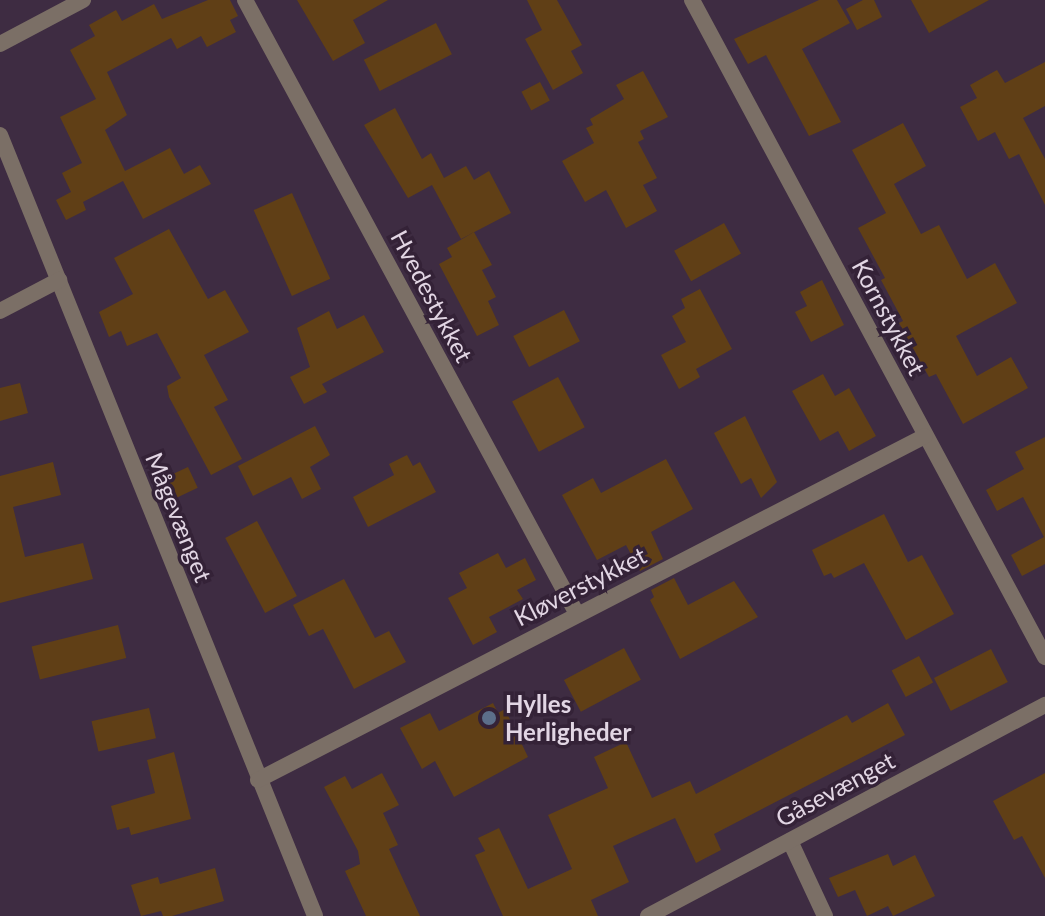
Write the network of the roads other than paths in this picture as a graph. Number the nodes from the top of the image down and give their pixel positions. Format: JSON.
{"nodes":[{"id":1,"x":83,"y":0,"type":"edge"},
{"id":2,"x":245,"y":0,"type":"edge"},
{"id":3,"x":692,"y":0,"type":"edge"},
{"id":4,"x":0,"y":44,"type":"edge"},
{"id":5,"x":0,"y":135,"type":"edge"},
{"id":6,"x":59,"y":280,"type":"junction"},
{"id":7,"x":0,"y":311,"type":"edge"},
{"id":8,"x":925,"y":436,"type":"junction"},
{"id":9,"x":577,"y":614,"type":"junction"},
{"id":10,"x":1045,"y":657,"type":"edge"},
{"id":11,"x":1045,"y":705,"type":"edge"},
{"id":12,"x":258,"y":780,"type":"junction"},
{"id":13,"x":790,"y":841,"type":"junction"},
{"id":14,"x":315,"y":916,"type":"edge"},
{"id":15,"x":648,"y":916,"type":"edge"},
{"id":16,"x":825,"y":916,"type":"edge"}],
"edges":[{"from":1,"to":4,"type":"street"},
{"from":2,"to":9,"type":"street","name":"Hvedestykket"},
{"from":3,"to":8,"type":"street","name":"Kornstykket"},
{"from":5,"to":6,"type":"street","name":"Mågevænget"},
{"from":6,"to":7,"type":"street"},
{"from":6,"to":12,"type":"street","name":"Mågevænget"},
{"from":8,"to":9,"type":"street","name":"Kløverstykket"},
{"from":8,"to":10,"type":"street","name":"Kornstykket"},
{"from":9,"to":12,"type":"street","name":"Kløverstykket"},
{"from":11,"to":13,"type":"street","name":"Gåsevænget"},
{"from":12,"to":14,"type":"street","name":"Mågevænget"},
{"from":13,"to":15,"type":"street","name":"Gåsevænget"},
{"from":13,"to":16,"type":"street"}]}
